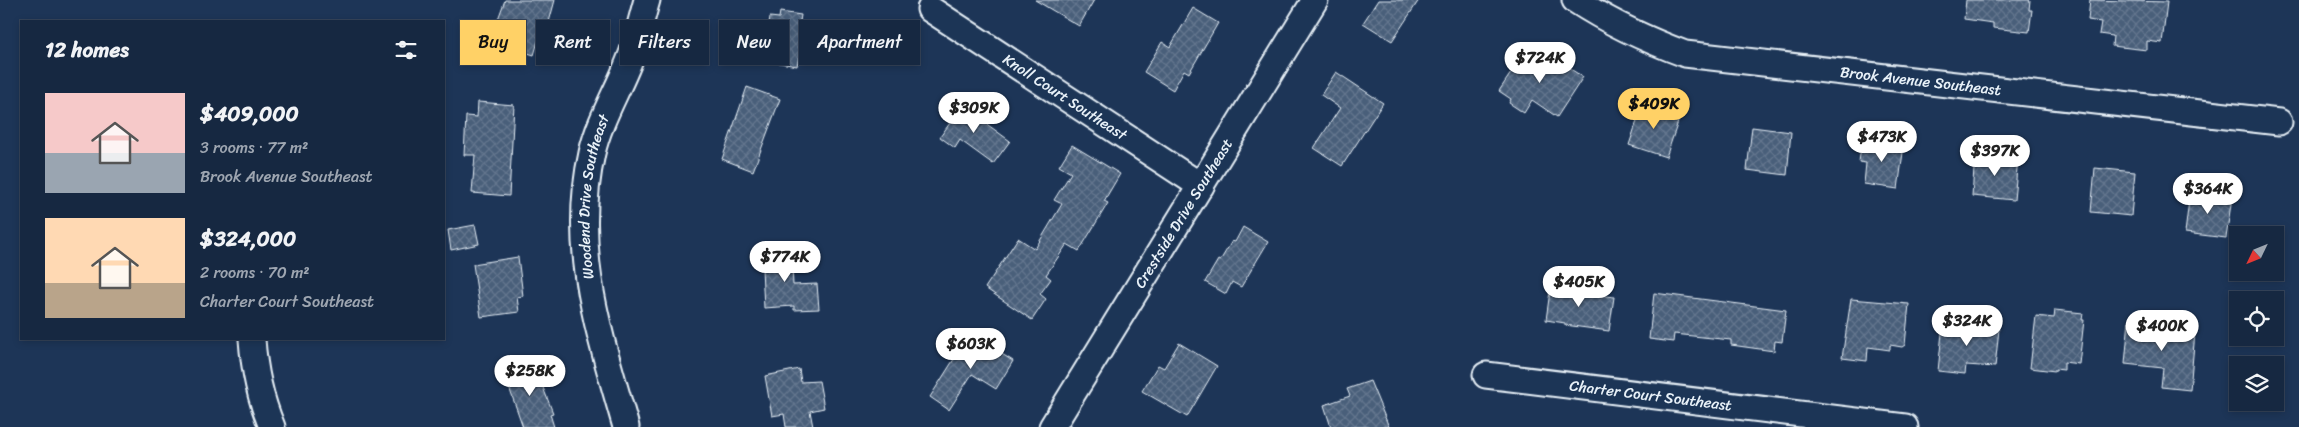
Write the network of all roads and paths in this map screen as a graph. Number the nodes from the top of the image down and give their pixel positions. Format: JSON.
{"nodes":[{"id":1,"x":646,"y":0,"type":"edge"},
{"id":2,"x":1316,"y":0,"type":"edge"},
{"id":3,"x":1575,"y":0,"type":"edge"},
{"id":4,"x":930,"y":9,"type":"dead end"},
{"id":5,"x":2279,"y":122,"type":"dead end"},
{"id":6,"x":1201,"y":186,"type":"junction"},
{"id":7,"x":252,"y":340,"type":"edge"},
{"id":8,"x":1486,"y":375,"type":"dead end"},
{"id":9,"x":272,"y":427,"type":"edge"},
{"id":10,"x":626,"y":427,"type":"edge"},
{"id":11,"x":1052,"y":427,"type":"edge"},
{"id":12,"x":1905,"y":427,"type":"edge"}],
"edges":[{"from":1,"to":10,"type":"street","name":"Woodend Drive Southeast"},
{"from":2,"to":6,"type":"street","name":"Crestside Drive Southeast"},
{"from":3,"to":5,"type":"street","name":"Brook Avenue Southeast"},
{"from":4,"to":6,"type":"street","name":"Knoll Court Southeast"},
{"from":6,"to":11,"type":"street","name":"Crestside Drive Southeast"},
{"from":7,"to":9,"type":"street"},
{"from":8,"to":12,"type":"street","name":"Charter Court Southeast"}]}
